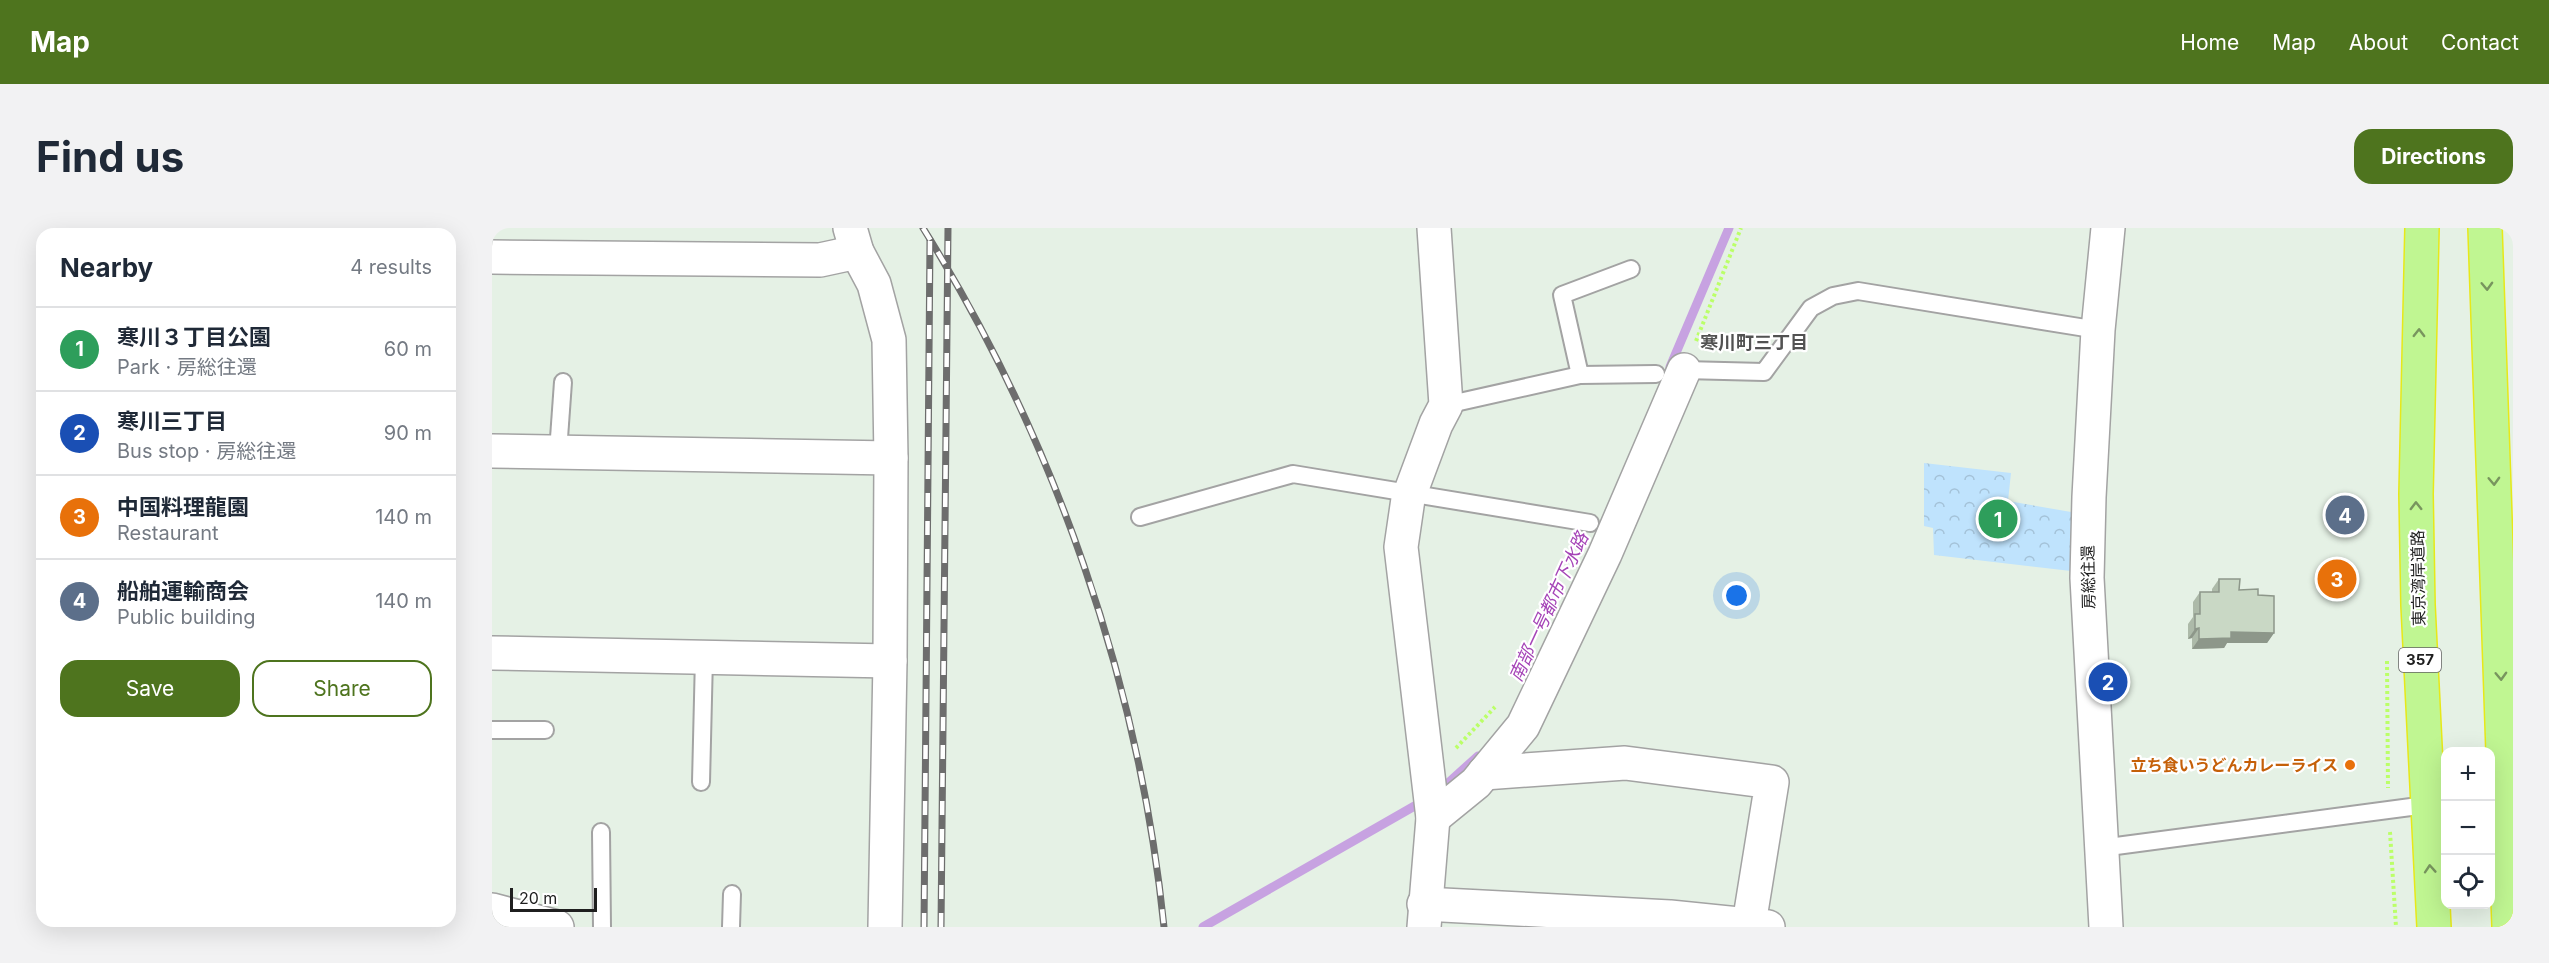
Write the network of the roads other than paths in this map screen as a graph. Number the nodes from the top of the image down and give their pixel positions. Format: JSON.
{"nodes":[{"id":1,"x":1434,"y":228,"type":"edge"},
{"id":2,"x":2108,"y":228,"type":"edge"},
{"id":3,"x":2422,"y":228,"type":"edge"},
{"id":4,"x":2485,"y":228,"type":"edge"},
{"id":5,"x":853,"y":240,"type":"edge"},
{"id":6,"x":492,"y":257,"type":"edge"},
{"id":7,"x":1631,"y":269,"type":"dead end"},
{"id":8,"x":2098,"y":330,"type":"junction"},
{"id":9,"x":1670,"y":372,"type":"junction"},
{"id":10,"x":1580,"y":375,"type":"junction"},
{"id":11,"x":563,"y":382,"type":"dead end"},
{"id":12,"x":1446,"y":405,"type":"junction"},
{"id":13,"x":492,"y":451,"type":"edge"},
{"id":14,"x":558,"y":452,"type":"junction"},
{"id":15,"x":891,"y":458,"type":"junction"},
{"id":16,"x":1410,"y":493,"type":"junction"},
{"id":17,"x":1140,"y":517,"type":"dead end"},
{"id":18,"x":1590,"y":523,"type":"dead end"},
{"id":19,"x":492,"y":653,"type":"edge"},
{"id":20,"x":704,"y":657,"type":"junction"},
{"id":21,"x":890,"y":661,"type":"junction"},
{"id":22,"x":492,"y":730,"type":"edge"},
{"id":23,"x":544,"y":730,"type":"dead end"},
{"id":24,"x":1484,"y":773,"type":"junction"},
{"id":25,"x":701,"y":782,"type":"dead end"},
{"id":26,"x":1431,"y":803,"type":"junction"},
{"id":27,"x":2426,"y":805,"type":"junction"},
{"id":28,"x":601,"y":832,"type":"dead end"},
{"id":29,"x":2101,"y":848,"type":"junction"},
{"id":30,"x":732,"y":894,"type":"dead end"},
{"id":31,"x":492,"y":910,"type":"edge"},
{"id":32,"x":1424,"y":915,"type":"edge"},
{"id":33,"x":1758,"y":926,"type":"edge"},
{"id":34,"x":557,"y":927,"type":"edge"},
{"id":35,"x":602,"y":927,"type":"edge"},
{"id":36,"x":731,"y":927,"type":"edge"},
{"id":37,"x":885,"y":927,"type":"edge"},
{"id":38,"x":2106,"y":927,"type":"edge"},
{"id":39,"x":2434,"y":927,"type":"edge"},
{"id":40,"x":2509,"y":927,"type":"edge"}],
"edges":[{"from":1,"to":12,"type":"street"},
{"from":2,"to":8,"type":"street","name":"房総往還"},
{"from":27,"to":3,"type":"highway","name":"東京湾岸道路","number":"357","one_way":true},
{"from":4,"to":40,"type":"highway","one_way":true},
{"from":5,"to":6,"type":"street"},
{"from":5,"to":15,"type":"street"},
{"from":7,"to":10,"type":"lane"},
{"from":8,"to":9,"type":"lane"},
{"from":8,"to":29,"type":"street","name":"房総往還"},
{"from":9,"to":10,"type":"lane"},
{"from":9,"to":24,"type":"street"},
{"from":10,"to":12,"type":"lane"},
{"from":11,"to":14,"type":"lane"},
{"from":12,"to":16,"type":"street"},
{"from":13,"to":14,"type":"street"},
{"from":14,"to":15,"type":"street"},
{"from":15,"to":21,"type":"street"},
{"from":16,"to":17,"type":"lane"},
{"from":16,"to":18,"type":"lane"},
{"from":16,"to":26,"type":"street"},
{"from":19,"to":20,"type":"street"},
{"from":20,"to":21,"type":"street"},
{"from":20,"to":25,"type":"lane"},
{"from":21,"to":37,"type":"street"},
{"from":22,"to":23,"type":"lane"},
{"from":24,"to":26,"type":"street"},
{"from":24,"to":33,"type":"street"},
{"from":26,"to":32,"type":"street"},
{"from":27,"to":29,"type":"lane"},
{"from":39,"to":27,"type":"highway","name":"東京湾岸道路","number":"357","one_way":true},
{"from":28,"to":35,"type":"lane"},
{"from":29,"to":38,"type":"street","name":"房総往還"},
{"from":30,"to":36,"type":"lane"},
{"from":31,"to":34,"type":"street"},
{"from":32,"to":33,"type":"street"}]}
